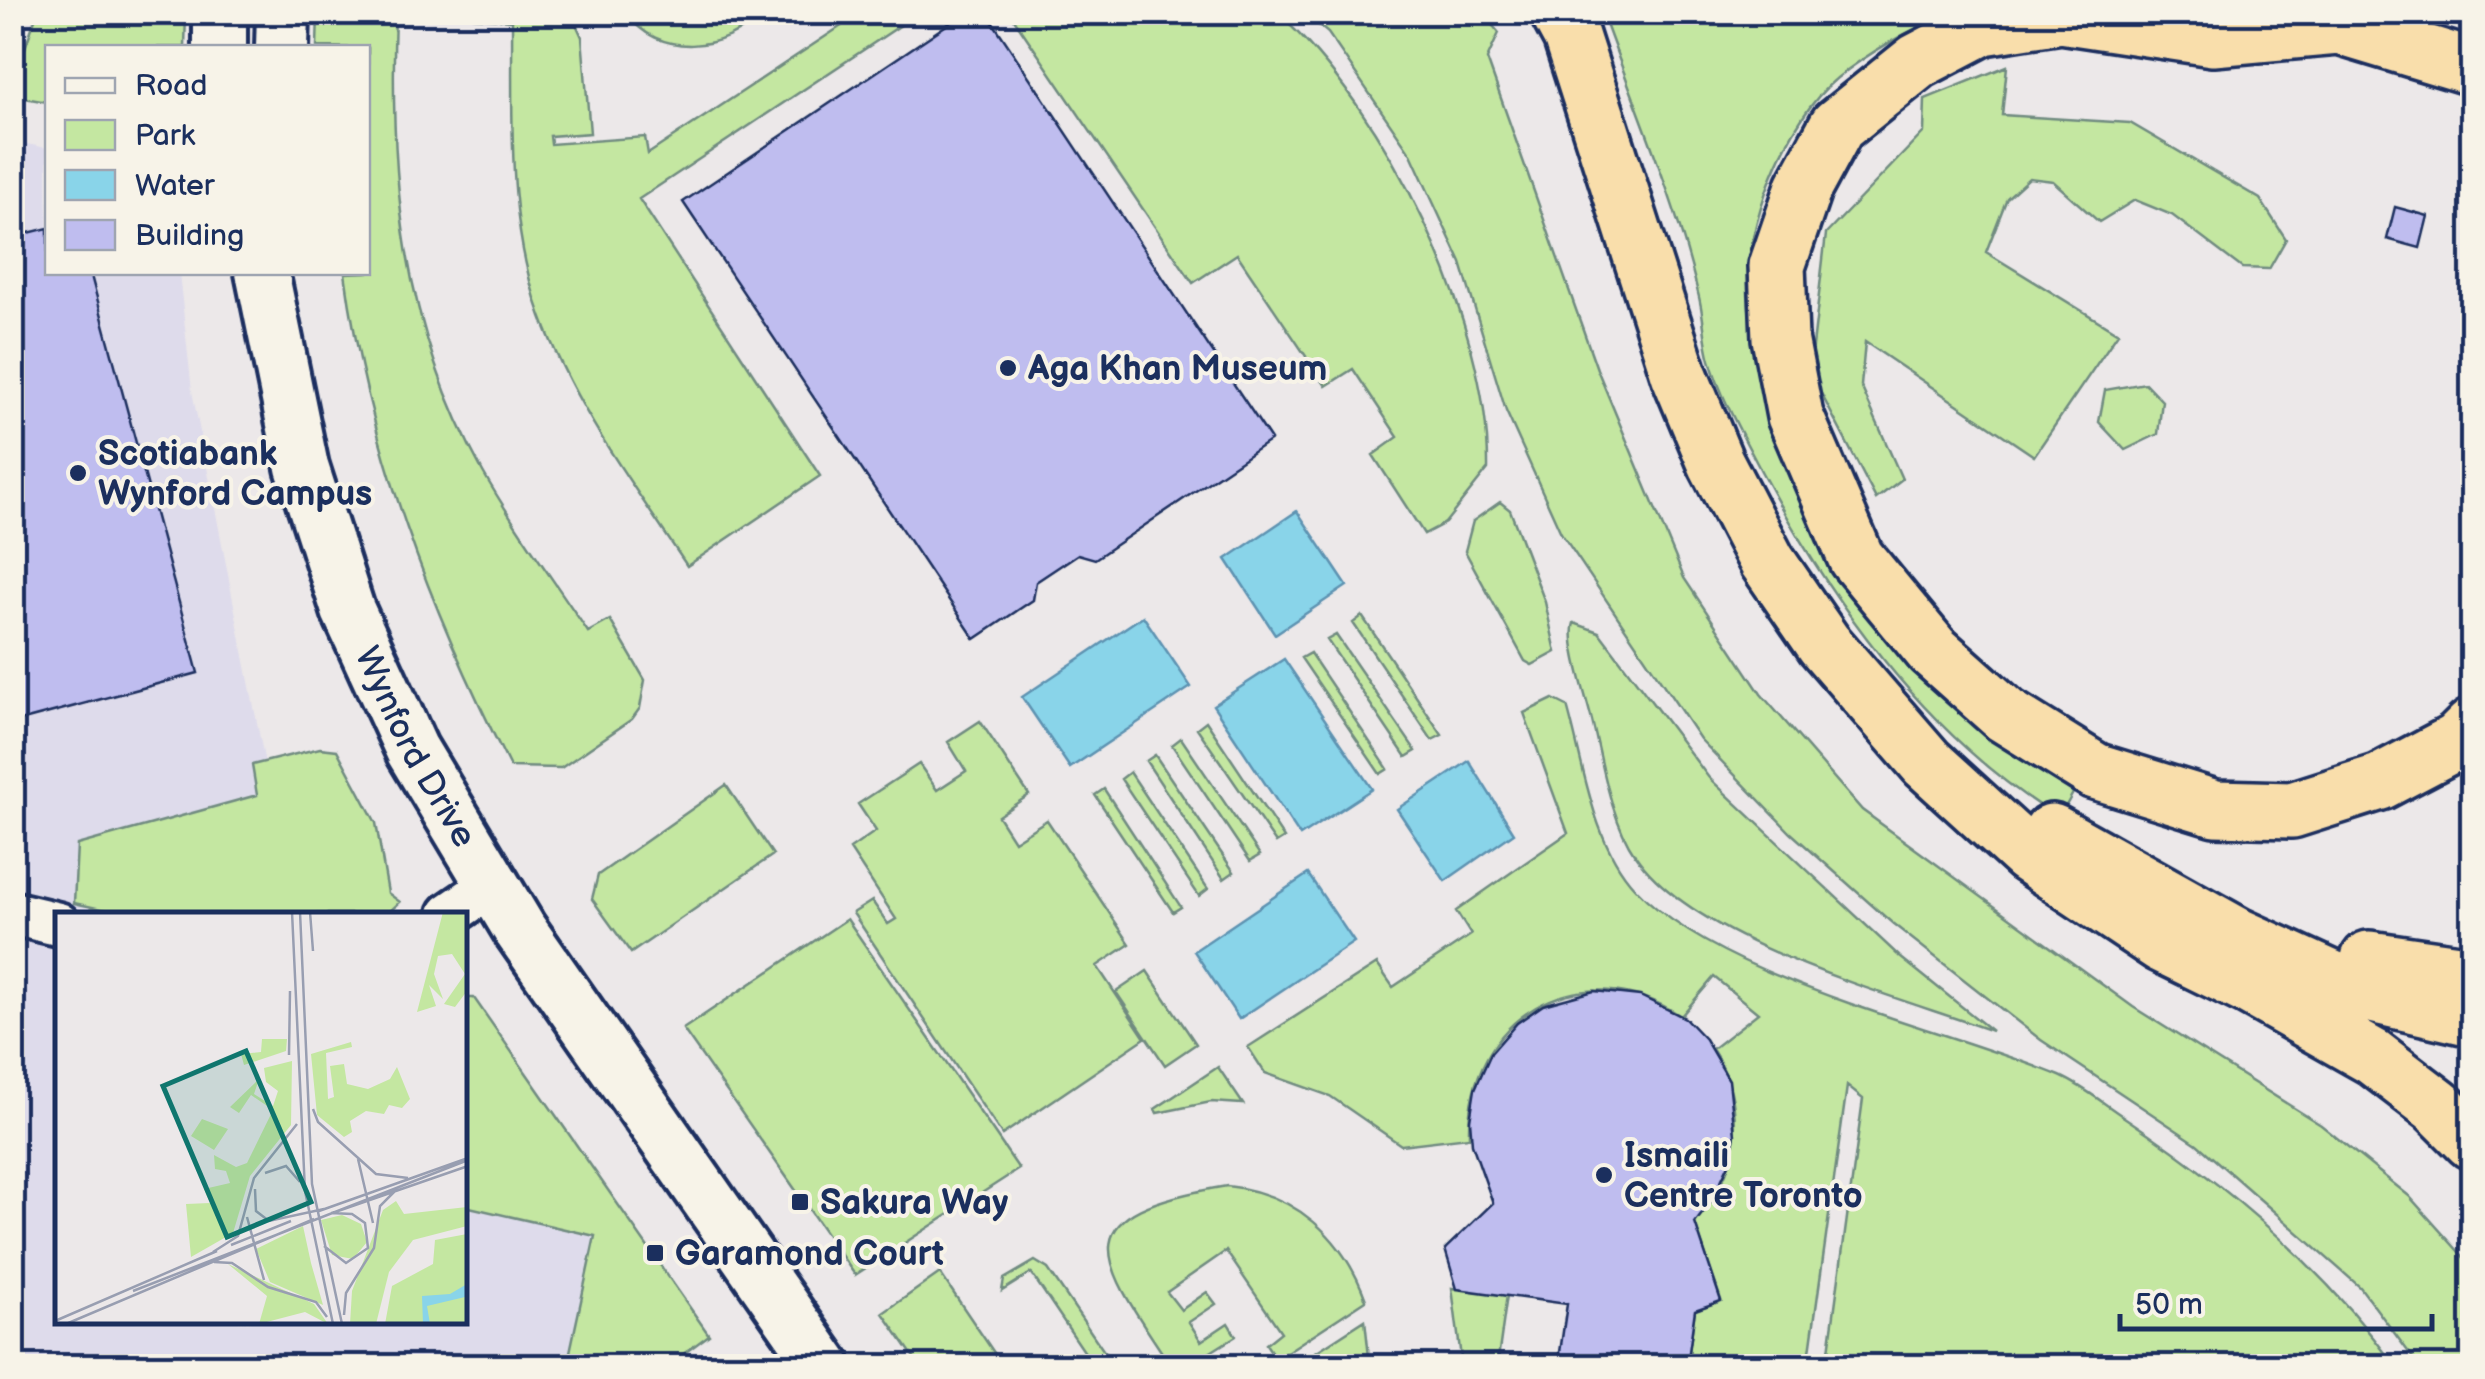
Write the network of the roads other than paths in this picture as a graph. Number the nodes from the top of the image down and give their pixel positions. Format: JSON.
{"nodes":[{"id":1,"x":220,"y":12,"type":"edge"},
{"id":2,"x":283,"y":12,"type":"edge"},
{"id":3,"x":1558,"y":12,"type":"edge"},
{"id":4,"x":2315,"y":20,"type":"edge"},
{"id":5,"x":220,"y":45,"type":"edge"},
{"id":6,"x":282,"y":45,"type":"edge"},
{"id":7,"x":2472,"y":68,"type":"edge"},
{"id":8,"x":263,"y":275,"type":"edge"},
{"id":9,"x":2472,"y":727,"type":"edge"},
{"id":10,"x":1927,"y":763,"type":"junction"},
{"id":11,"x":470,"y":900,"type":"edge"},
{"id":12,"x":12,"y":913,"type":"edge"},
{"id":13,"x":55,"y":923,"type":"edge"},
{"id":14,"x":2238,"y":936,"type":"junction"},
{"id":15,"x":2472,"y":974,"type":"edge"},
{"id":16,"x":2472,"y":1018,"type":"edge"},
{"id":17,"x":2472,"y":1142,"type":"edge"},
{"id":18,"x":824,"y":1366,"type":"edge"}],
"edges":[{"from":1,"to":5,"type":"street"},
{"from":2,"to":6,"type":"street"},
{"from":3,"to":10,"type":"highway"},
{"from":4,"to":7,"type":"highway"},
{"from":4,"to":9,"type":"highway"},
{"from":8,"to":11,"type":"street","name":"Wynford Drive"},
{"from":10,"to":14,"type":"highway"},
{"from":10,"to":17,"type":"highway"},
{"from":11,"to":18,"type":"street","name":"Wynford Drive"},
{"from":12,"to":13,"type":"street"},
{"from":14,"to":15,"type":"highway"},
{"from":14,"to":16,"type":"highway"}]}
